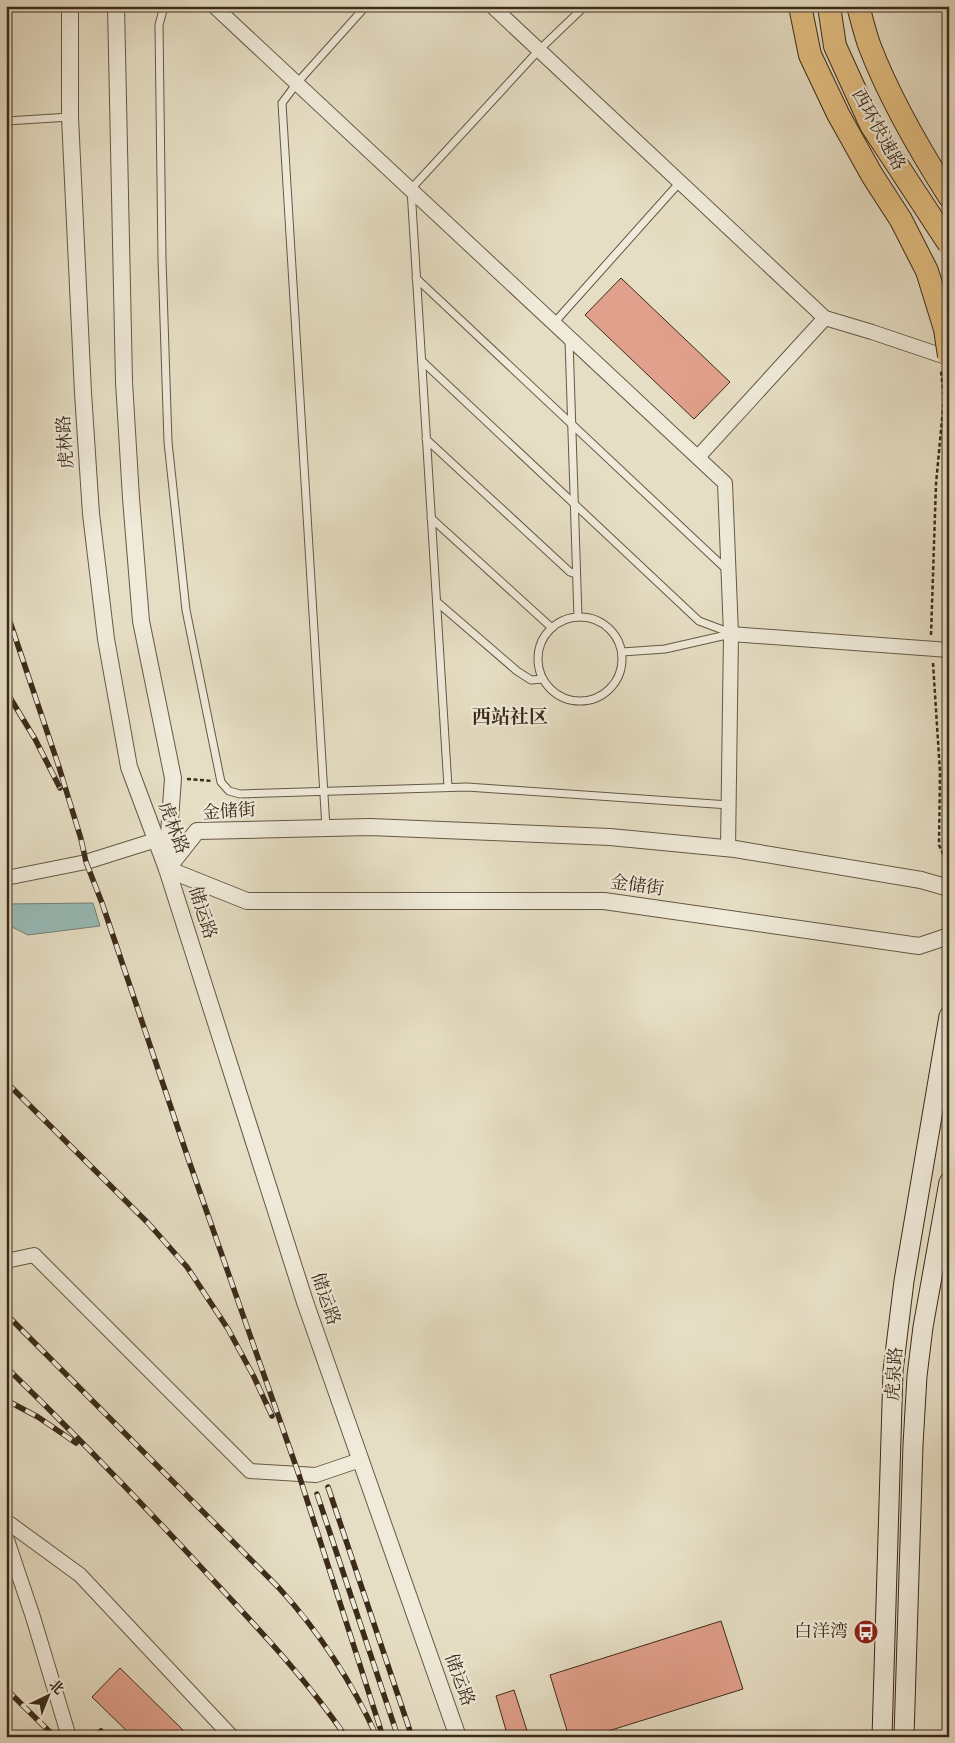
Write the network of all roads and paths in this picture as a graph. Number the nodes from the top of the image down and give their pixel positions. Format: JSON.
{"nodes":[{"id":1,"x":70,"y":6,"type":"edge"},
{"id":2,"x":116,"y":6,"type":"edge"},
{"id":3,"x":164,"y":6,"type":"edge"},
{"id":4,"x":214,"y":6,"type":"edge"},
{"id":5,"x":366,"y":6,"type":"edge"},
{"id":6,"x":492,"y":6,"type":"edge"},
{"id":7,"x":585,"y":6,"type":"edge"},
{"id":8,"x":800,"y":6,"type":"edge"},
{"id":9,"x":829,"y":6,"type":"edge"},
{"id":10,"x":858,"y":6,"type":"edge"},
{"id":11,"x":539,"y":50,"type":"junction"},
{"id":12,"x":297,"y":83,"type":"junction"},
{"id":13,"x":70,"y":117,"type":"junction"},
{"id":14,"x":6,"y":122,"type":"edge"},
{"id":15,"x":680,"y":182,"type":"junction"},
{"id":16,"x":411,"y":189,"type":"junction"},
{"id":17,"x":949,"y":196,"type":"edge"},
{"id":18,"x":949,"y":244,"type":"edge"},
{"id":19,"x":416,"y":278,"type":"junction"},
{"id":20,"x":825,"y":318,"type":"junction"},
{"id":21,"x":554,"y":323,"type":"junction"},
{"id":22,"x":569,"y":337,"type":"junction"},
{"id":23,"x":946,"y":356,"type":"edge"},
{"id":24,"x":422,"y":361,"type":"junction"},
{"id":25,"x":572,"y":424,"type":"junction"},
{"id":26,"x":426,"y":439,"type":"junction"},
{"id":27,"x":698,"y":457,"type":"junction"},
{"id":28,"x":574,"y":504,"type":"junction"},
{"id":29,"x":431,"y":518,"type":"junction"},
{"id":30,"x":729,"y":571,"type":"junction"},
{"id":31,"x":576,"y":574,"type":"junction"},
{"id":32,"x":436,"y":602,"type":"junction"},
{"id":33,"x":578,"y":617,"type":"junction"},
{"id":34,"x":552,"y":628,"type":"junction"},
{"id":35,"x":731,"y":634,"type":"junction"},
{"id":36,"x":932,"y":649,"type":"junction"},
{"id":37,"x":949,"y":650,"type":"edge"},
{"id":38,"x":622,"y":652,"type":"junction"},
{"id":39,"x":544,"y":679,"type":"junction"},
{"id":40,"x":173,"y":778,"type":"junction"},
{"id":41,"x":221,"y":782,"type":"junction"},
{"id":42,"x":448,"y":787,"type":"junction"},
{"id":43,"x":324,"y":791,"type":"junction"},
{"id":44,"x":729,"y":805,"type":"junction"},
{"id":45,"x":326,"y":828,"type":"junction"},
{"id":46,"x":156,"y":840,"type":"junction"},
{"id":47,"x":728,"y":849,"type":"junction"},
{"id":48,"x":949,"y":867,"type":"edge"},
{"id":49,"x":167,"y":869,"type":"junction"},
{"id":50,"x":6,"y":878,"type":"edge"},
{"id":51,"x":949,"y":888,"type":"edge"},
{"id":52,"x":949,"y":936,"type":"edge"},
{"id":53,"x":949,"y":1016,"type":"edge"},
{"id":54,"x":949,"y":1182,"type":"edge"},
{"id":55,"x":6,"y":1261,"type":"edge"},
{"id":56,"x":360,"y":1460,"type":"junction"},
{"id":57,"x":6,"y":1522,"type":"edge"},
{"id":58,"x":6,"y":1536,"type":"edge"},
{"id":59,"x":69,"y":1737,"type":"edge"},
{"id":60,"x":232,"y":1737,"type":"edge"},
{"id":61,"x":458,"y":1737,"type":"edge"},
{"id":62,"x":882,"y":1737,"type":"edge"},
{"id":63,"x":904,"y":1737,"type":"edge"}],
"edges":[{"from":1,"to":13,"type":"street","name":"虎林路"},
{"from":2,"to":40,"type":"street","name":"虎林路"},
{"from":3,"to":41,"type":"lane"},
{"from":4,"to":12,"type":"street"},
{"from":5,"to":12,"type":"lane"},
{"from":6,"to":11,"type":"street"},
{"from":7,"to":11,"type":"lane"},
{"from":8,"to":23,"type":"highway","bridge":true},
{"from":9,"to":18,"type":"highway","name":"西环快速路","bridge":true},
{"from":10,"to":17,"type":"highway","name":"西环快速路"},
{"from":11,"to":15,"type":"street"},
{"from":11,"to":16,"type":"lane"},
{"from":12,"to":16,"type":"street"},
{"from":12,"to":43,"type":"lane"},
{"from":13,"to":14,"type":"lane"},
{"from":13,"to":46,"type":"street","name":"虎林路"},
{"from":15,"to":20,"type":"street"},
{"from":15,"to":21,"type":"lane"},
{"from":16,"to":19,"type":"lane"},
{"from":16,"to":21,"type":"street"},
{"from":19,"to":24,"type":"lane"},
{"from":19,"to":25,"type":"lane"},
{"from":20,"to":23,"type":"street"},
{"from":20,"to":27,"type":"street"},
{"from":21,"to":22,"type":"street"},
{"from":22,"to":25,"type":"lane"},
{"from":22,"to":27,"type":"street"},
{"from":23,"to":36,"type":"path"},
{"from":24,"to":26,"type":"lane"},
{"from":24,"to":28,"type":"lane"},
{"from":25,"to":28,"type":"lane"},
{"from":25,"to":30,"type":"lane"},
{"from":26,"to":29,"type":"lane"},
{"from":26,"to":31,"type":"lane"},
{"from":27,"to":30,"type":"street"},
{"from":28,"to":31,"type":"lane"},
{"from":28,"to":35,"type":"lane"},
{"from":29,"to":32,"type":"lane"},
{"from":29,"to":34,"type":"lane"},
{"from":30,"to":35,"type":"street"},
{"from":31,"to":33,"type":"lane"},
{"from":32,"to":39,"type":"lane"},
{"from":32,"to":42,"type":"lane"},
{"from":33,"to":34,"type":"lane"},
{"from":33,"to":38,"type":"lane"},
{"from":34,"to":39,"type":"lane"},
{"from":35,"to":36,"type":"street"},
{"from":35,"to":38,"type":"lane"},
{"from":35,"to":44,"type":"street"},
{"from":36,"to":37,"type":"street"},
{"from":36,"to":48,"type":"path"},
{"from":38,"to":39,"type":"lane"},
{"from":40,"to":41,"type":"path"},
{"from":40,"to":49,"type":"street","name":"虎林路"},
{"from":41,"to":43,"type":"lane"},
{"from":42,"to":43,"type":"lane"},
{"from":42,"to":44,"type":"lane"},
{"from":43,"to":45,"type":"lane"},
{"from":44,"to":47,"type":"street"},
{"from":45,"to":47,"type":"street","name":"金储街"},
{"from":45,"to":49,"type":"street","name":"金储街"},
{"from":46,"to":49,"type":"street","name":"虎林路"},
{"from":46,"to":50,"type":"street"},
{"from":47,"to":51,"type":"street","name":"金储街"},
{"from":49,"to":52,"type":"street","name":"金储街"},
{"from":49,"to":56,"type":"street","name":"储运路"},
{"from":53,"to":62,"type":"main road","name":"虎泉路"},
{"from":54,"to":63,"type":"main road","name":"虎泉路"},
{"from":55,"to":56,"type":"street"},
{"from":56,"to":61,"type":"street","name":"储运路"},
{"from":57,"to":60,"type":"street"},
{"from":58,"to":59,"type":"street"}]}
